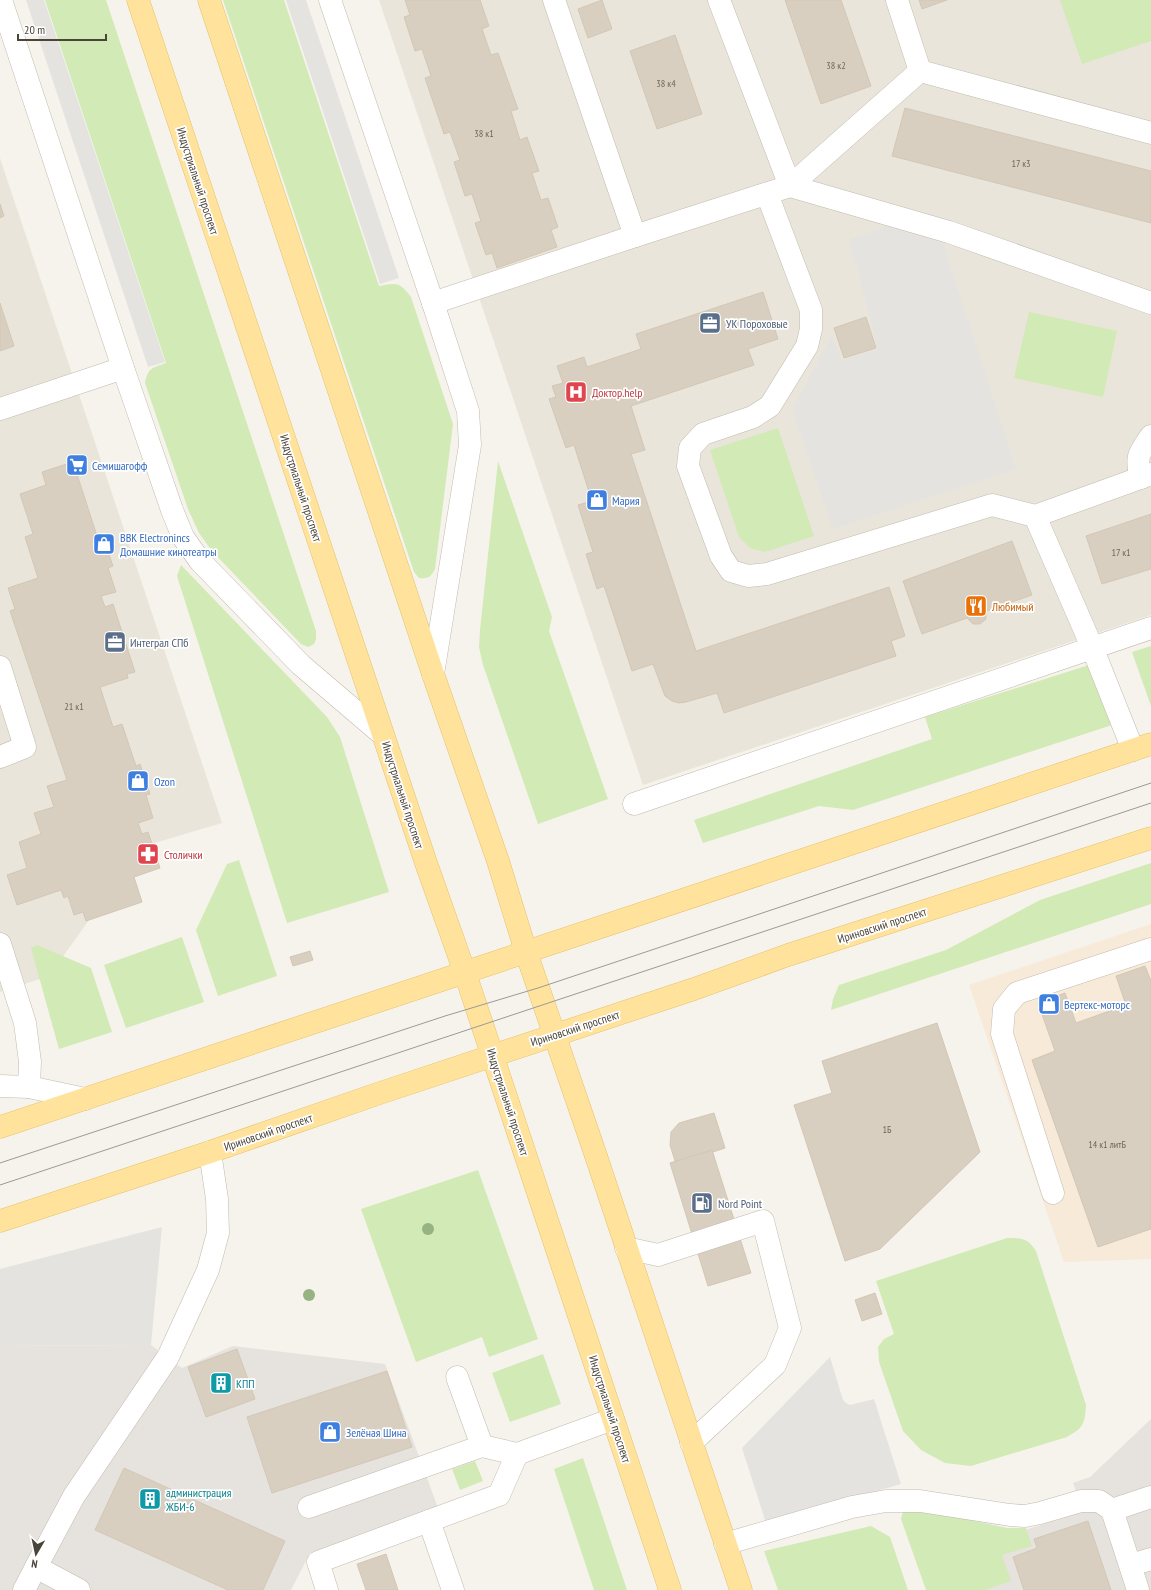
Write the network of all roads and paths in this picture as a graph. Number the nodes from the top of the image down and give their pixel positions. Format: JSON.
{"nodes":[{"id":1,"x":1,"y":0,"type":"edge"},
{"id":2,"x":138,"y":0,"type":"edge"},
{"id":3,"x":209,"y":0,"type":"edge"},
{"id":4,"x":330,"y":0,"type":"edge"},
{"id":5,"x":554,"y":0,"type":"edge"},
{"id":6,"x":719,"y":0,"type":"edge"},
{"id":7,"x":897,"y":0,"type":"edge"},
{"id":8,"x":920,"y":71,"type":"junction"},
{"id":9,"x":1151,"y":133,"type":"edge"},
{"id":10,"x":790,"y":186,"type":"junction"},
{"id":11,"x":767,"y":194,"type":"junction"},
{"id":12,"x":635,"y":236,"type":"junction"},
{"id":13,"x":433,"y":303,"type":"junction"},
{"id":14,"x":1151,"y":303,"type":"edge"},
{"id":15,"x":124,"y":368,"type":"junction"},
{"id":16,"x":0,"y":409,"type":"edge"},
{"id":17,"x":1151,"y":436,"type":"edge"},
{"id":18,"x":1146,"y":476,"type":"edge"},
{"id":19,"x":1035,"y":516,"type":"junction"},
{"id":20,"x":1151,"y":628,"type":"edge"},
{"id":21,"x":1092,"y":647,"type":"junction"},
{"id":22,"x":0,"y":667,"type":"edge"},
{"id":23,"x":433,"y":674,"type":"junction"},
{"id":24,"x":382,"y":734,"type":"junction"},
{"id":25,"x":1142,"y":747,"type":"edge"},
{"id":26,"x":0,"y":756,"type":"edge"},
{"id":27,"x":634,"y":804,"type":"dead end"},
{"id":28,"x":1151,"y":838,"type":"edge"},
{"id":29,"x":0,"y":944,"type":"edge"},
{"id":30,"x":1151,"y":949,"type":"edge"},
{"id":31,"x":526,"y":952,"type":"junction"},
{"id":32,"x":465,"y":973,"type":"junction"},
{"id":33,"x":554,"y":1035,"type":"junction"},
{"id":34,"x":492,"y":1056,"type":"junction"},
{"id":35,"x":0,"y":1086,"type":"edge"},
{"id":36,"x":29,"y":1087,"type":"junction"},
{"id":37,"x":85,"y":1099,"type":"junction"},
{"id":38,"x":0,"y":1127,"type":"edge"},
{"id":39,"x":210,"y":1152,"type":"junction"},
{"id":40,"x":1053,"y":1193,"type":"dead end"},
{"id":41,"x":0,"y":1221,"type":"edge"},
{"id":42,"x":626,"y":1248,"type":"junction"},
{"id":43,"x":457,"y":1377,"type":"dead end"},
{"id":44,"x":613,"y":1418,"type":"junction"},
{"id":45,"x":691,"y":1443,"type":"junction"},
{"id":46,"x":482,"y":1446,"type":"junction"},
{"id":47,"x":517,"y":1454,"type":"junction"},
{"id":48,"x":1151,"y":1497,"type":"edge"},
{"id":49,"x":309,"y":1507,"type":"dead end"},
{"id":50,"x":1112,"y":1510,"type":"junction"},
{"id":51,"x":429,"y":1521,"type":"junction"},
{"id":52,"x":725,"y":1544,"type":"junction"},
{"id":53,"x":1151,"y":1559,"type":"edge"},
{"id":54,"x":1131,"y":1565,"type":"junction"},
{"id":55,"x":36,"y":1567,"type":"junction"},
{"id":56,"x":24,"y":1590,"type":"edge"},
{"id":57,"x":79,"y":1590,"type":"edge"},
{"id":58,"x":327,"y":1590,"type":"edge"},
{"id":59,"x":453,"y":1590,"type":"edge"},
{"id":60,"x":670,"y":1590,"type":"edge"},
{"id":61,"x":741,"y":1590,"type":"edge"},
{"id":62,"x":1138,"y":1590,"type":"edge"}],
"edges":[{"from":1,"to":15,"type":"street"},
{"from":2,"to":24,"type":"main road","name":"Индустриальный проспект"},
{"from":3,"to":23,"type":"main road"},
{"from":4,"to":13,"type":"street"},
{"from":5,"to":12,"type":"street"},
{"from":6,"to":10,"type":"street"},
{"from":7,"to":8,"type":"street"},
{"from":8,"to":9,"type":"street"},
{"from":8,"to":10,"type":"street"},
{"from":10,"to":11,"type":"street"},
{"from":10,"to":14,"type":"street"},
{"from":11,"to":12,"type":"street"},
{"from":11,"to":19,"type":"street"},
{"from":12,"to":13,"type":"street"},
{"from":13,"to":23,"type":"street"},
{"from":15,"to":16,"type":"street"},
{"from":15,"to":24,"type":"street"},
{"from":17,"to":18,"type":"street"},
{"from":18,"to":19,"type":"street"},
{"from":19,"to":21,"type":"street"},
{"from":20,"to":21,"type":"street"},
{"from":21,"to":25,"type":"street"},
{"from":21,"to":27,"type":"street"},
{"from":22,"to":26,"type":"street"},
{"from":23,"to":31,"type":"main road"},
{"from":24,"to":32,"type":"main road","name":"Индустриальный проспект"},
{"from":25,"to":31,"type":"main road"},
{"from":28,"to":33,"type":"main road","name":"Ириновский проспект"},
{"from":29,"to":36,"type":"street"},
{"from":30,"to":40,"type":"street"},
{"from":31,"to":32,"type":"main road"},
{"from":31,"to":33,"type":"main road"},
{"from":32,"to":34,"type":"main road","name":"Индустриальный проспект"},
{"from":32,"to":37,"type":"main road"},
{"from":33,"to":34,"type":"main road","name":"Ириновский проспект"},
{"from":33,"to":42,"type":"main road"},
{"from":34,"to":39,"type":"main road","name":"Ириновский проспект"},
{"from":34,"to":44,"type":"main road","name":"Индустриальный проспект"},
{"from":35,"to":36,"type":"street"},
{"from":36,"to":37,"type":"street"},
{"from":37,"to":38,"type":"main road"},
{"from":39,"to":41,"type":"main road","name":"Ириновский проспект"},
{"from":39,"to":55,"type":"street"},
{"from":42,"to":45,"type":"main road"},
{"from":42,"to":45,"type":"street"},
{"from":43,"to":46,"type":"street"},
{"from":44,"to":47,"type":"street"},
{"from":44,"to":60,"type":"main road","name":"Индустриальный проспект"},
{"from":45,"to":52,"type":"main road"},
{"from":46,"to":47,"type":"street"},
{"from":46,"to":49,"type":"street"},
{"from":47,"to":51,"type":"street"},
{"from":48,"to":50,"type":"street"},
{"from":50,"to":52,"type":"street"},
{"from":50,"to":54,"type":"street"},
{"from":51,"to":58,"type":"street"},
{"from":51,"to":59,"type":"street"},
{"from":52,"to":61,"type":"main road"},
{"from":53,"to":54,"type":"street"},
{"from":54,"to":62,"type":"street"},
{"from":55,"to":56,"type":"street"},
{"from":55,"to":57,"type":"street"}]}
